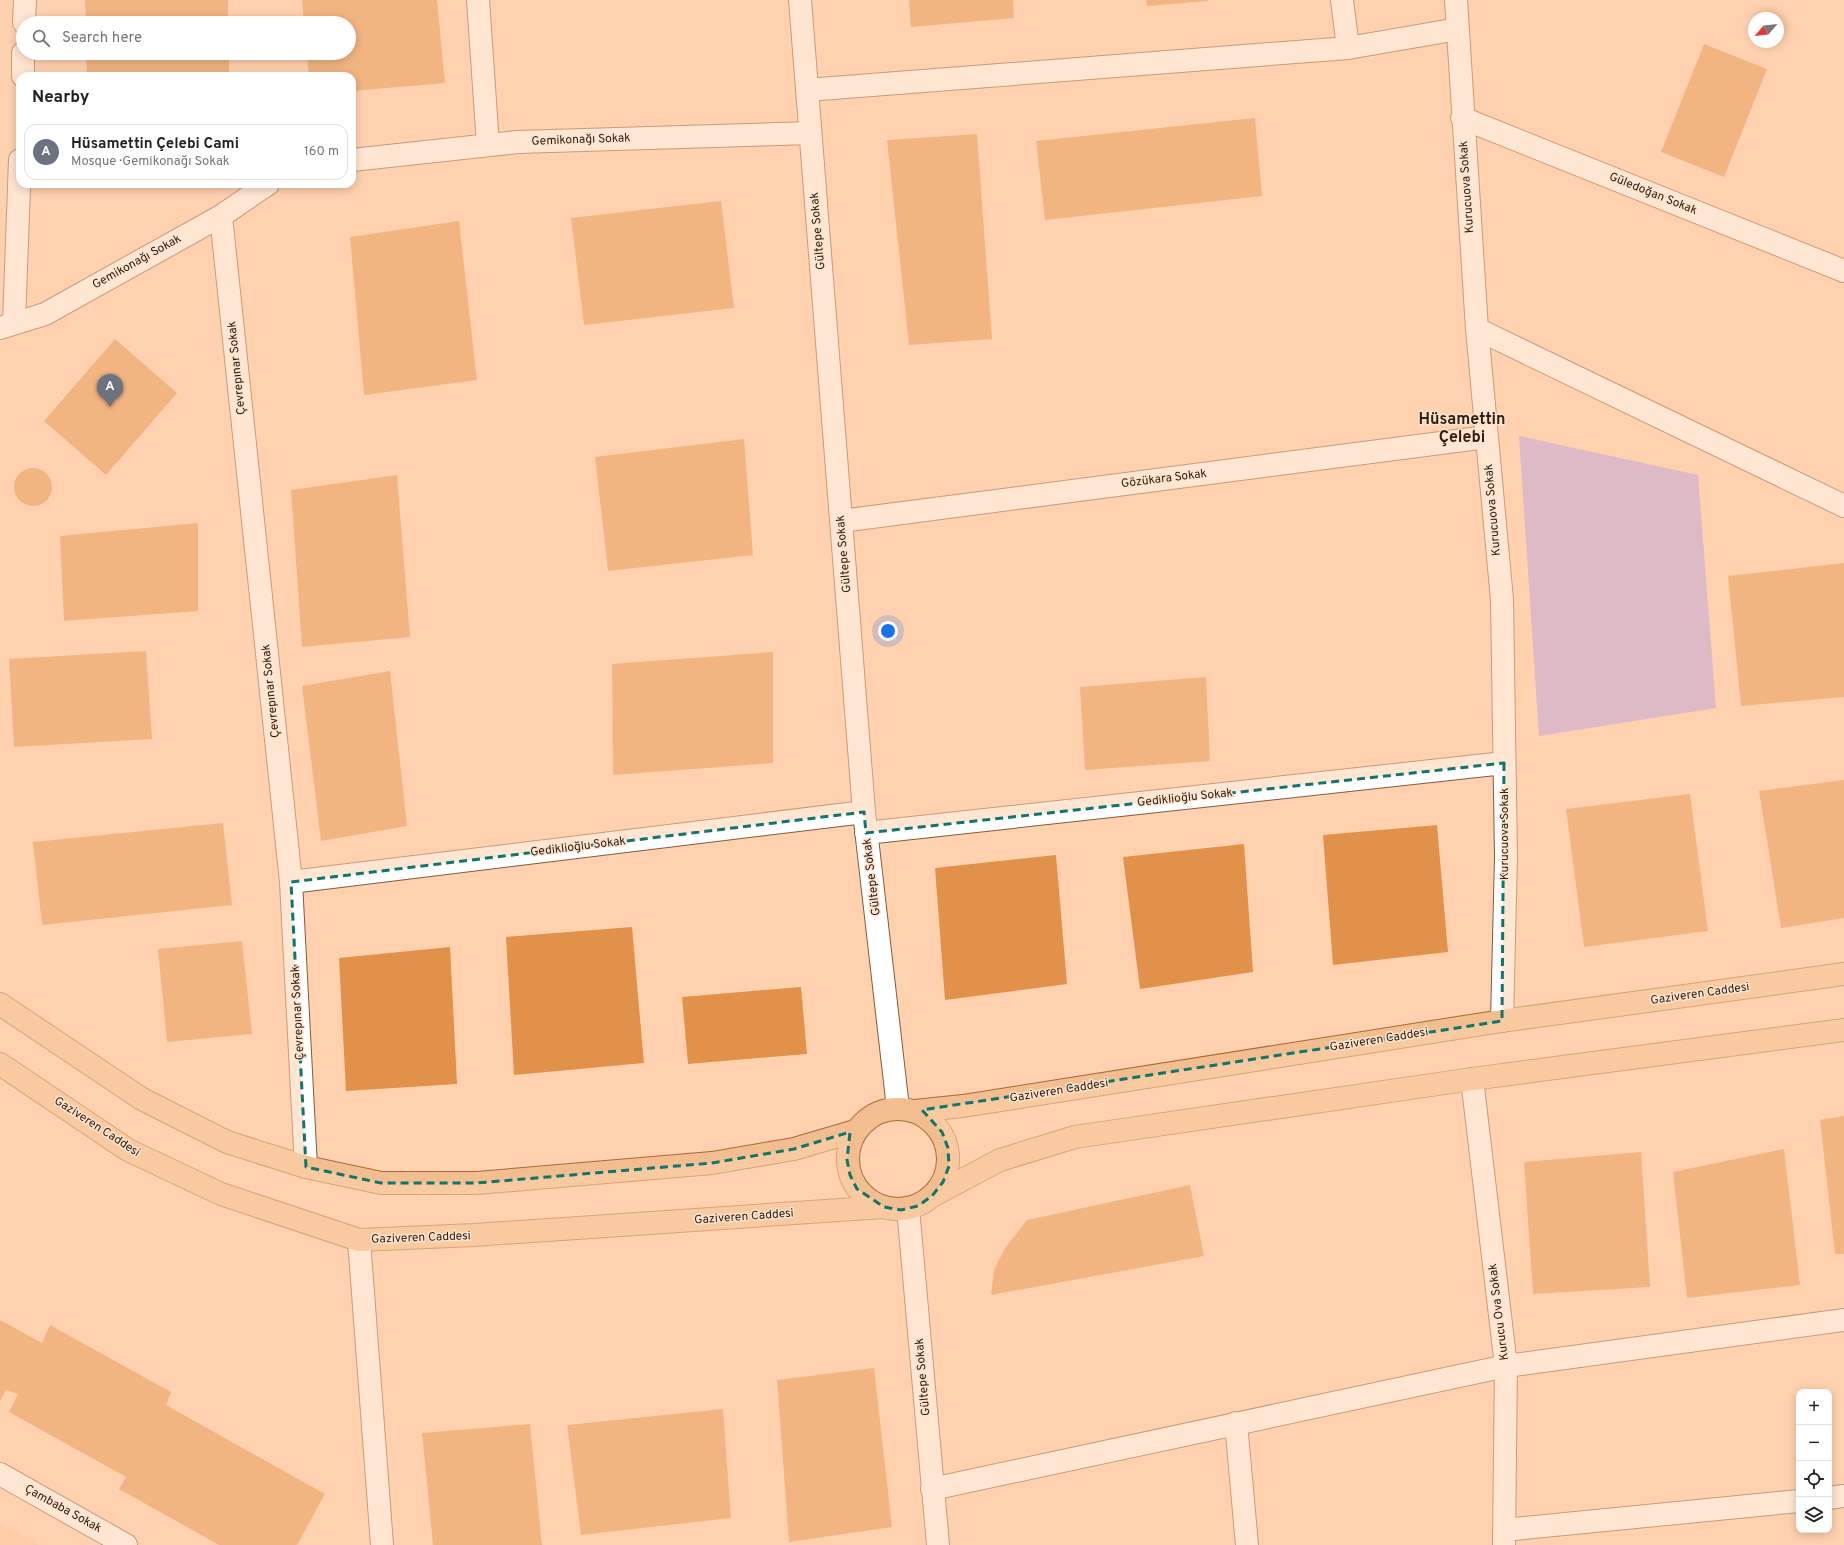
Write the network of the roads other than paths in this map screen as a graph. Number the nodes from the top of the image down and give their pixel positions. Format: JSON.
{"nodes":[{"id":1,"x":25,"y":0,"type":"edge"},
{"id":2,"x":478,"y":0,"type":"edge"},
{"id":3,"x":800,"y":0,"type":"edge"},
{"id":4,"x":1342,"y":0,"type":"edge"},
{"id":5,"x":1456,"y":0,"type":"edge"},
{"id":6,"x":24,"y":16,"type":"edge"},
{"id":7,"x":1458,"y":28,"type":"junction"},
{"id":8,"x":1348,"y":48,"type":"junction"},
{"id":9,"x":24,"y":60,"type":"edge"},
{"id":10,"x":23,"y":72,"type":"edge"},
{"id":11,"x":807,"y":90,"type":"junction"},
{"id":12,"x":1462,"y":118,"type":"junction"},
{"id":13,"x":810,"y":132,"type":"junction"},
{"id":14,"x":488,"y":145,"type":"junction"},
{"id":15,"x":356,"y":160,"type":"edge"},
{"id":16,"x":19,"y":188,"type":"edge"},
{"id":17,"x":262,"y":188,"type":"edge"},
{"id":18,"x":221,"y":216,"type":"junction"},
{"id":19,"x":1844,"y":270,"type":"edge"},
{"id":20,"x":7,"y":326,"type":"edge"},
{"id":21,"x":1477,"y":329,"type":"junction"},
{"id":22,"x":1487,"y":437,"type":"junction"},
{"id":23,"x":1844,"y":506,"type":"edge"},
{"id":24,"x":841,"y":521,"type":"junction"},
{"id":25,"x":1504,"y":763,"type":"junction"},
{"id":26,"x":865,"y":822,"type":"junction"},
{"id":27,"x":291,"y":882,"type":"junction"},
{"id":28,"x":1844,"y":974,"type":"edge"},
{"id":29,"x":0,"y":1004,"type":"edge"},
{"id":30,"x":1502,"y":1021,"type":"junction"},
{"id":31,"x":1844,"y":1030,"type":"edge"},
{"id":32,"x":1,"y":1066,"type":"edge"},
{"id":33,"x":1472,"y":1080,"type":"junction"},
{"id":34,"x":906,"y":1109,"type":"junction"},
{"id":35,"x":855,"y":1131,"type":"junction"},
{"id":36,"x":306,"y":1166,"type":"junction"},
{"id":37,"x":932,"y":1196,"type":"junction"},
{"id":38,"x":884,"y":1208,"type":"junction"},
{"id":39,"x":908,"y":1208,"type":"junction"},
{"id":40,"x":359,"y":1240,"type":"junction"},
{"id":41,"x":1844,"y":1320,"type":"edge"},
{"id":42,"x":1506,"y":1366,"type":"junction"},
{"id":43,"x":1236,"y":1424,"type":"junction"},
{"id":44,"x":0,"y":1474,"type":"edge"},
{"id":45,"x":932,"y":1489,"type":"junction"},
{"id":46,"x":1844,"y":1496,"type":"edge"},
{"id":47,"x":1832,"y":1498,"type":"edge"},
{"id":48,"x":1796,"y":1501,"type":"edge"},
{"id":49,"x":1504,"y":1538,"type":"edge"},
{"id":50,"x":126,"y":1545,"type":"edge"},
{"id":51,"x":382,"y":1545,"type":"edge"},
{"id":52,"x":938,"y":1545,"type":"edge"},
{"id":53,"x":1247,"y":1545,"type":"edge"}],
"edges":[{"from":1,"to":6,"type":"street"},
{"from":2,"to":14,"type":"street"},
{"from":3,"to":11,"type":"street","name":"Gültepe Sokak"},
{"from":4,"to":8,"type":"street"},
{"from":5,"to":7,"type":"street","name":"Kurucuova Sokak"},
{"from":7,"to":8,"type":"street"},
{"from":7,"to":12,"type":"street","name":"Kurucuova Sokak"},
{"from":8,"to":11,"type":"street"},
{"from":9,"to":10,"type":"street"},
{"from":11,"to":13,"type":"street","name":"Gültepe Sokak"},
{"from":12,"to":19,"type":"street","name":"Güledoğan Sokak"},
{"from":12,"to":21,"type":"street","name":"Kurucuova Sokak"},
{"from":13,"to":14,"type":"street","name":"Gemikonağı Sokak"},
{"from":13,"to":24,"type":"street","name":"Gültepe Sokak"},
{"from":14,"to":15,"type":"street","name":"Gemikonağı Sokak"},
{"from":16,"to":20,"type":"street"},
{"from":17,"to":18,"type":"street","name":"Gemikonağı Sokak"},
{"from":18,"to":20,"type":"street","name":"Gemikonağı Sokak"},
{"from":18,"to":27,"type":"street","name":"Çevrepınar Sokak"},
{"from":21,"to":22,"type":"street","name":"Kurucuova Sokak"},
{"from":21,"to":23,"type":"street"},
{"from":22,"to":24,"type":"street","name":"Gözükara Sokak"},
{"from":22,"to":25,"type":"street","name":"Kurucuova Sokak"},
{"from":24,"to":26,"type":"street","name":"Gültepe Sokak"},
{"from":25,"to":26,"type":"street","name":"Gediklioğlu Sokak"},
{"from":25,"to":30,"type":"street","name":"Kurucuova Sokak"},
{"from":26,"to":27,"type":"street","name":"Gediklioğlu Sokak"},
{"from":26,"to":34,"type":"street","name":"Gültepe Sokak"},
{"from":27,"to":36,"type":"street","name":"Çevrepınar Sokak"},
{"from":28,"to":30,"type":"main road","name":"Gaziveren Caddesi"},
{"from":29,"to":36,"type":"main road"},
{"from":30,"to":34,"type":"main road","name":"Gaziveren Caddesi"},
{"from":31,"to":33,"type":"main road"},
{"from":32,"to":40,"type":"main road","name":"Gaziveren Caddesi"},
{"from":33,"to":37,"type":"main road"},
{"from":33,"to":42,"type":"street","name":"Kurucu Ova Sokak"},
{"from":34,"to":35,"type":"main road"},
{"from":34,"to":37,"type":"main road"},
{"from":35,"to":36,"type":"main road"},
{"from":35,"to":38,"type":"main road"},
{"from":37,"to":39,"type":"main road"},
{"from":38,"to":39,"type":"main road"},
{"from":38,"to":40,"type":"main road","name":"Gaziveren Caddesi"},
{"from":39,"to":45,"type":"street","name":"Gültepe Sokak"},
{"from":40,"to":51,"type":"street"},
{"from":41,"to":42,"type":"street"},
{"from":42,"to":43,"type":"street"},
{"from":42,"to":49,"type":"street","name":"Kurucu Ova Sokak"},
{"from":43,"to":45,"type":"street"},
{"from":43,"to":53,"type":"street"},
{"from":44,"to":50,"type":"street","name":"Çambaba Sokak"},
{"from":45,"to":52,"type":"street","name":"Gültepe Sokak"},
{"from":46,"to":47,"type":"street"},
{"from":48,"to":49,"type":"street"}]}
